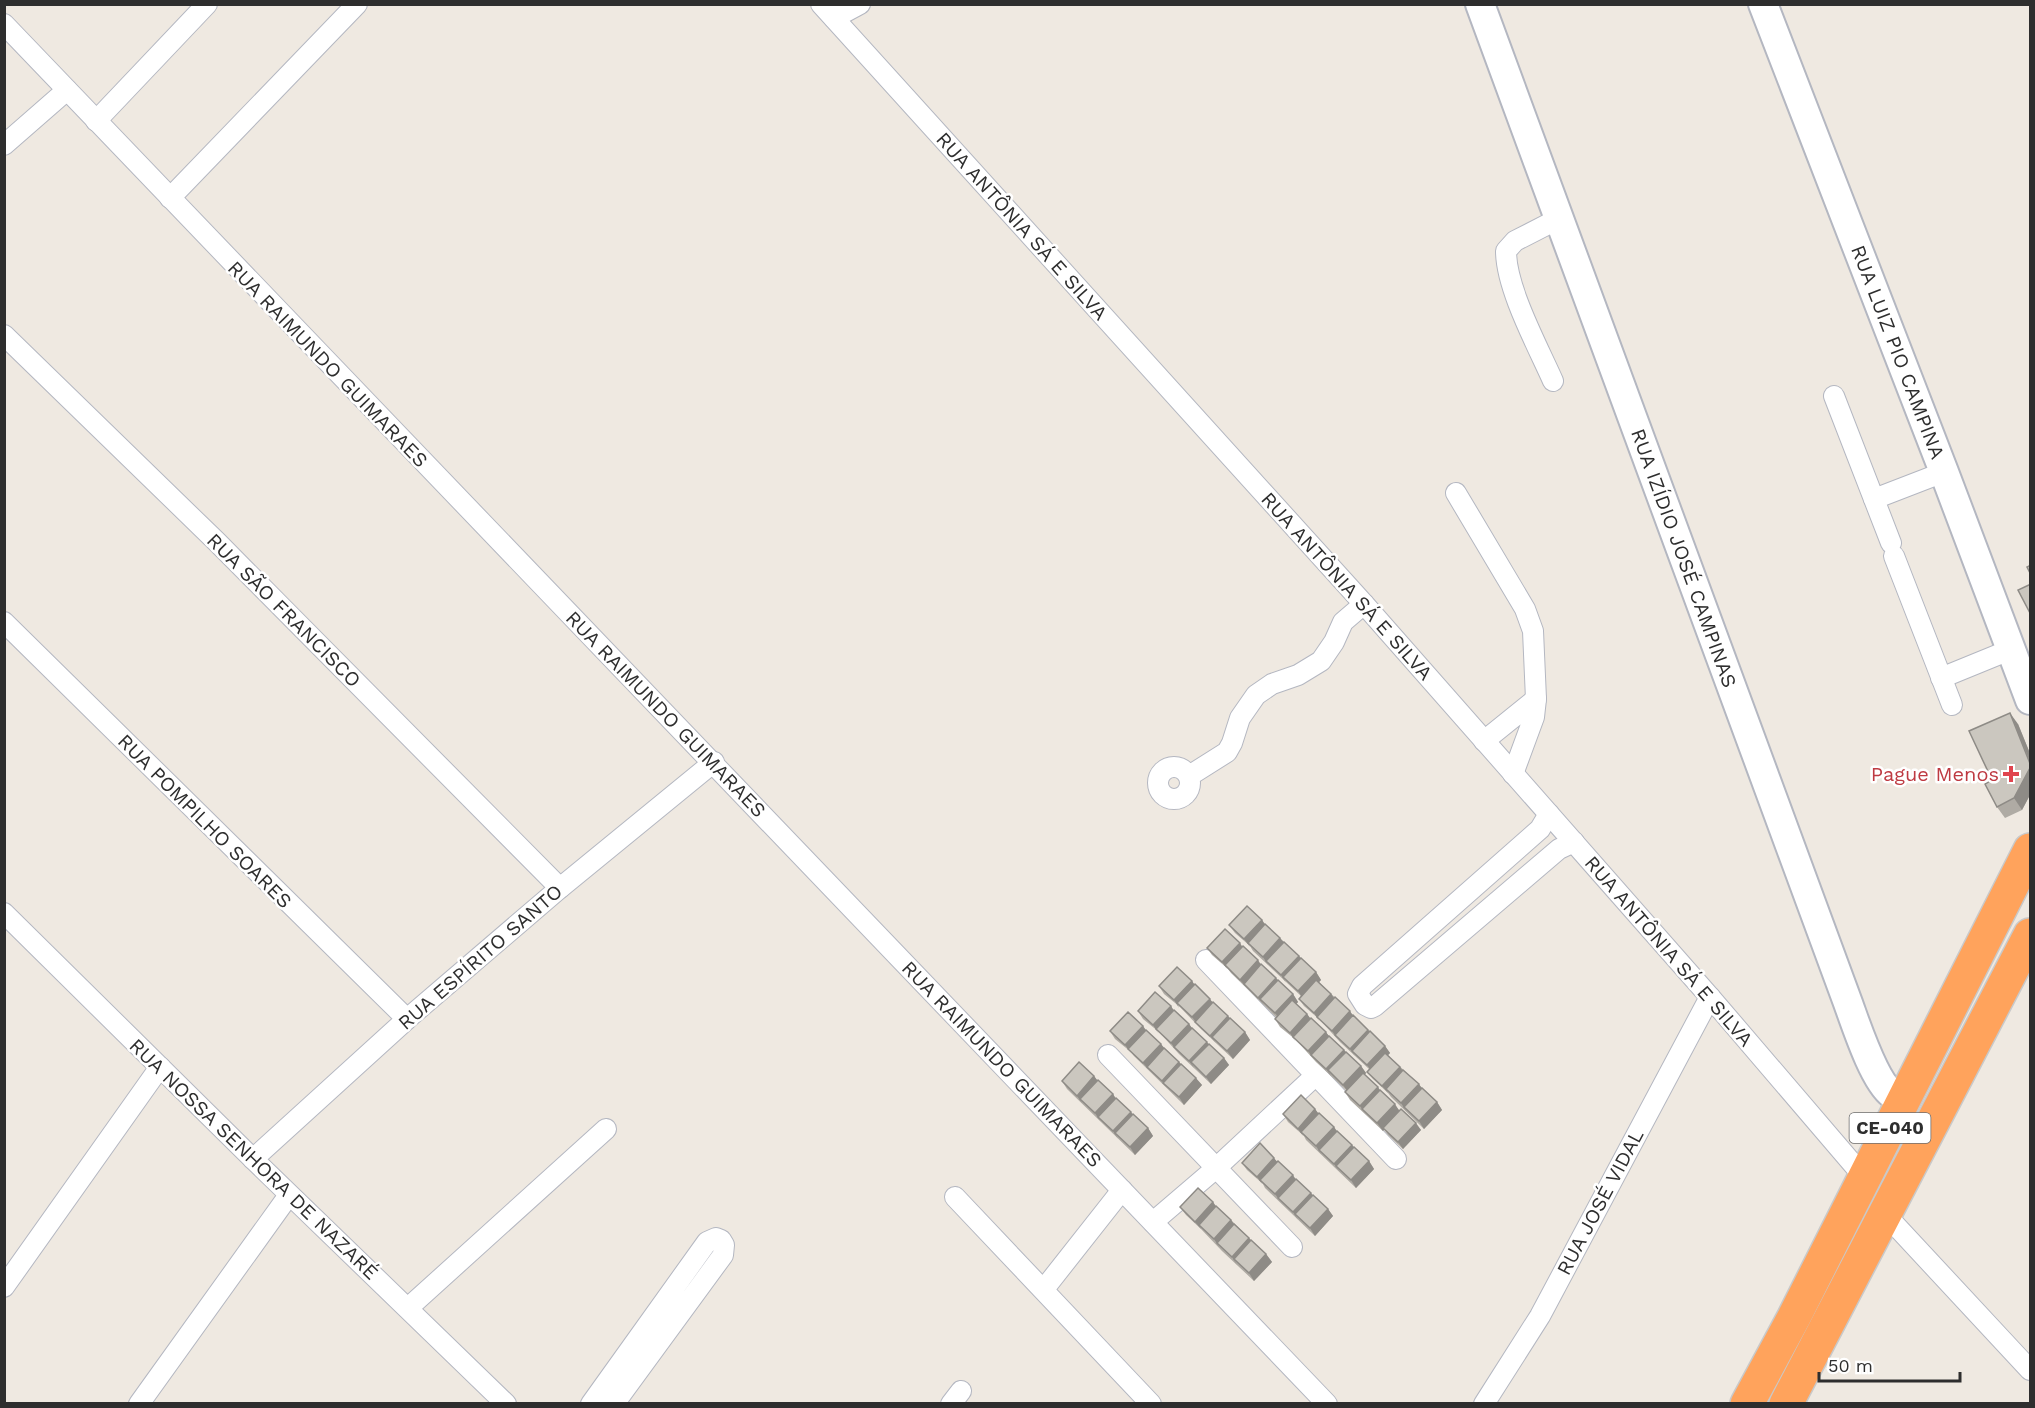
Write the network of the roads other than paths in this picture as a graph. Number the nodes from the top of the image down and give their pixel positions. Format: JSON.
{"nodes":[{"id":1,"x":207,"y":4,"type":"edge"},
{"id":2,"x":357,"y":4,"type":"edge"},
{"id":3,"x":860,"y":4,"type":"edge"},
{"id":4,"x":1480,"y":4,"type":"edge"},
{"id":5,"x":1763,"y":4,"type":"edge"},
{"id":6,"x":827,"y":11,"type":"edge"},
{"id":7,"x":4,"y":24,"type":"edge"},
{"id":8,"x":67,"y":90,"type":"junction"},
{"id":9,"x":96,"y":121,"type":"junction"},
{"id":10,"x":4,"y":145,"type":"edge"},
{"id":11,"x":170,"y":198,"type":"junction"},
{"id":12,"x":1558,"y":219,"type":"junction"},
{"id":13,"x":4,"y":335,"type":"edge"},
{"id":14,"x":1553,"y":381,"type":"dead end"},
{"id":15,"x":1834,"y":396,"type":"dead end"},
{"id":16,"x":1944,"y":472,"type":"junction"},
{"id":17,"x":1456,"y":493,"type":"dead end"},
{"id":18,"x":1874,"y":499,"type":"junction"},
{"id":19,"x":1364,"y":604,"type":"junction"},
{"id":20,"x":4,"y":622,"type":"edge"},
{"id":21,"x":2012,"y":649,"type":"junction"},
{"id":22,"x":1941,"y":678,"type":"junction"},
{"id":23,"x":1536,"y":699,"type":"junction"},
{"id":24,"x":2031,"y":700,"type":"edge"},
{"id":25,"x":1952,"y":705,"type":"dead end"},
{"id":26,"x":1484,"y":741,"type":"junction"},
{"id":27,"x":714,"y":762,"type":"junction"},
{"id":28,"x":1513,"y":774,"type":"junction"},
{"id":29,"x":1189,"y":776,"type":"dead end"},
{"id":30,"x":1549,"y":814,"type":"junction"},
{"id":31,"x":1574,"y":842,"type":"junction"},
{"id":32,"x":2031,"y":850,"type":"edge"},
{"id":33,"x":1506,"y":858,"type":"junction"},
{"id":34,"x":1525,"y":878,"type":"junction"},
{"id":35,"x":560,"y":888,"type":"junction"},
{"id":36,"x":4,"y":913,"type":"edge"},
{"id":37,"x":1430,"y":926,"type":"junction"},
{"id":38,"x":2031,"y":935,"type":"edge"},
{"id":39,"x":1447,"y":946,"type":"junction"},
{"id":40,"x":1206,"y":960,"type":"edge"},
{"id":41,"x":1710,"y":996,"type":"junction"},
{"id":42,"x":407,"y":1019,"type":"junction"},
{"id":43,"x":1108,"y":1054,"type":"dead end"},
{"id":44,"x":160,"y":1067,"type":"junction"},
{"id":45,"x":1316,"y":1075,"type":"junction"},
{"id":46,"x":1905,"y":1101,"type":"junction"},
{"id":47,"x":606,"y":1129,"type":"dead end"},
{"id":48,"x":253,"y":1159,"type":"junction"},
{"id":49,"x":1396,"y":1159,"type":"dead end"},
{"id":50,"x":1215,"y":1169,"type":"junction"},
{"id":51,"x":1864,"y":1177,"type":"junction"},
{"id":52,"x":1122,"y":1190,"type":"junction"},
{"id":53,"x":289,"y":1195,"type":"junction"},
{"id":54,"x":955,"y":1197,"type":"dead end"},
{"id":55,"x":1885,"y":1214,"type":"junction"},
{"id":56,"x":1153,"y":1222,"type":"junction"},
{"id":57,"x":1292,"y":1247,"type":"dead end"},
{"id":58,"x":690,"y":1265,"type":"junction"},
{"id":59,"x":706,"y":1277,"type":"junction"},
{"id":60,"x":4,"y":1287,"type":"edge"},
{"id":61,"x":1044,"y":1289,"type":"junction"},
{"id":62,"x":408,"y":1308,"type":"junction"},
{"id":63,"x":2031,"y":1370,"type":"edge"},
{"id":64,"x":139,"y":1404,"type":"edge"},
{"id":65,"x":506,"y":1404,"type":"edge"},
{"id":66,"x":591,"y":1404,"type":"edge"},
{"id":67,"x":614,"y":1404,"type":"edge"},
{"id":68,"x":1151,"y":1404,"type":"edge"},
{"id":69,"x":1327,"y":1404,"type":"edge"},
{"id":70,"x":1484,"y":1404,"type":"edge"},
{"id":71,"x":1747,"y":1404,"type":"edge"},
{"id":72,"x":1786,"y":1404,"type":"edge"}],
"edges":[{"from":1,"to":9,"type":"street"},
{"from":2,"to":11,"type":"street"},
{"from":3,"to":6,"type":"street"},
{"from":4,"to":12,"type":"street","name":"RUA IZÍDIO JOSÉ CAMPINAS"},
{"from":5,"to":16,"type":"street","name":"RUA LUIZ PIO CAMPINA"},
{"from":6,"to":19,"type":"street","name":"RUA ANTÔNIA SÁ E SILVA"},
{"from":7,"to":8,"type":"street","name":"RUA RAIMUNDO GUIMARAES"},
{"from":8,"to":9,"type":"street","name":"RUA RAIMUNDO GUIMARAES"},
{"from":8,"to":10,"type":"street"},
{"from":9,"to":11,"type":"street","name":"RUA RAIMUNDO GUIMARAES"},
{"from":11,"to":27,"type":"street","name":"RUA RAIMUNDO GUIMARAES"},
{"from":12,"to":14,"type":"street"},
{"from":12,"to":46,"type":"street","name":"RUA IZÍDIO JOSÉ CAMPINAS"},
{"from":13,"to":35,"type":"street","name":"RUA SÃO FRANCISCO"},
{"from":15,"to":18,"type":"street"},
{"from":16,"to":18,"type":"street"},
{"from":16,"to":21,"type":"street","name":"RUA LUIZ PIO CAMPINA"},
{"from":17,"to":23,"type":"street"},
{"from":18,"to":22,"type":"street"},
{"from":19,"to":26,"type":"street","name":"RUA ANTÔNIA SÁ E SILVA"},
{"from":19,"to":29,"type":"street"},
{"from":20,"to":42,"type":"street","name":"RUA POMPILHO SOARES"},
{"from":21,"to":22,"type":"street"},
{"from":21,"to":24,"type":"street","name":"RUA LUIZ PIO CAMPINA"},
{"from":22,"to":25,"type":"street"},
{"from":23,"to":26,"type":"street"},
{"from":23,"to":28,"type":"street"},
{"from":26,"to":28,"type":"street","name":"RUA ANTÔNIA SÁ E SILVA"},
{"from":27,"to":35,"type":"street","name":"RUA ESPÍRITO SANTO"},
{"from":27,"to":52,"type":"street","name":"RUA RAIMUNDO GUIMARAES"},
{"from":28,"to":30,"type":"street","name":"RUA ANTÔNIA SÁ E SILVA"},
{"from":30,"to":31,"type":"street","name":"RUA ANTÔNIA SÁ E SILVA"},
{"from":30,"to":33,"type":"street"},
{"from":31,"to":34,"type":"street"},
{"from":31,"to":41,"type":"street","name":"RUA ANTÔNIA SÁ E SILVA"},
{"from":32,"to":46,"type":"highway","number":"CE-040"},
{"from":33,"to":34,"type":"street"},
{"from":33,"to":37,"type":"street"},
{"from":34,"to":39,"type":"street"},
{"from":35,"to":42,"type":"street","name":"RUA ESPÍRITO SANTO"},
{"from":36,"to":44,"type":"street","name":"RUA NOSSA SENHORA DE NAZARÉ"},
{"from":37,"to":39,"type":"street"},
{"from":37,"to":39,"type":"street"},
{"from":38,"to":55,"type":"highway","number":"CE-040"},
{"from":40,"to":45,"type":"street"},
{"from":41,"to":51,"type":"street","name":"RUA ANTÔNIA SÁ E SILVA"},
{"from":41,"to":70,"type":"street","name":"RUA JOSÉ VIDAL"},
{"from":42,"to":48,"type":"street","name":"RUA ESPÍRITO SANTO"},
{"from":43,"to":50,"type":"street"},
{"from":44,"to":48,"type":"street","name":"RUA NOSSA SENHORA DE NAZARÉ"},
{"from":44,"to":60,"type":"street"},
{"from":45,"to":49,"type":"street"},
{"from":45,"to":50,"type":"street"},
{"from":46,"to":51,"type":"highway","number":"CE-040"},
{"from":47,"to":62,"type":"street"},
{"from":48,"to":53,"type":"street","name":"RUA NOSSA SENHORA DE NAZARÉ"},
{"from":50,"to":56,"type":"street"},
{"from":50,"to":57,"type":"street"},
{"from":51,"to":71,"type":"highway","number":"CE-040"},
{"from":52,"to":56,"type":"street","name":"RUA RAIMUNDO GUIMARAES"},
{"from":52,"to":61,"type":"street"},
{"from":53,"to":62,"type":"street","name":"RUA NOSSA SENHORA DE NAZARÉ"},
{"from":53,"to":64,"type":"street"},
{"from":54,"to":61,"type":"street"},
{"from":55,"to":63,"type":"street"},
{"from":55,"to":72,"type":"highway","number":"CE-040"},
{"from":56,"to":69,"type":"street","name":"RUA RAIMUNDO GUIMARAES"},
{"from":58,"to":59,"type":"street"},
{"from":58,"to":59,"type":"street"},
{"from":58,"to":66,"type":"street"},
{"from":59,"to":67,"type":"street"},
{"from":61,"to":68,"type":"street"},
{"from":62,"to":65,"type":"street","name":"RUA NOSSA SENHORA DE NAZARÉ"}]}
